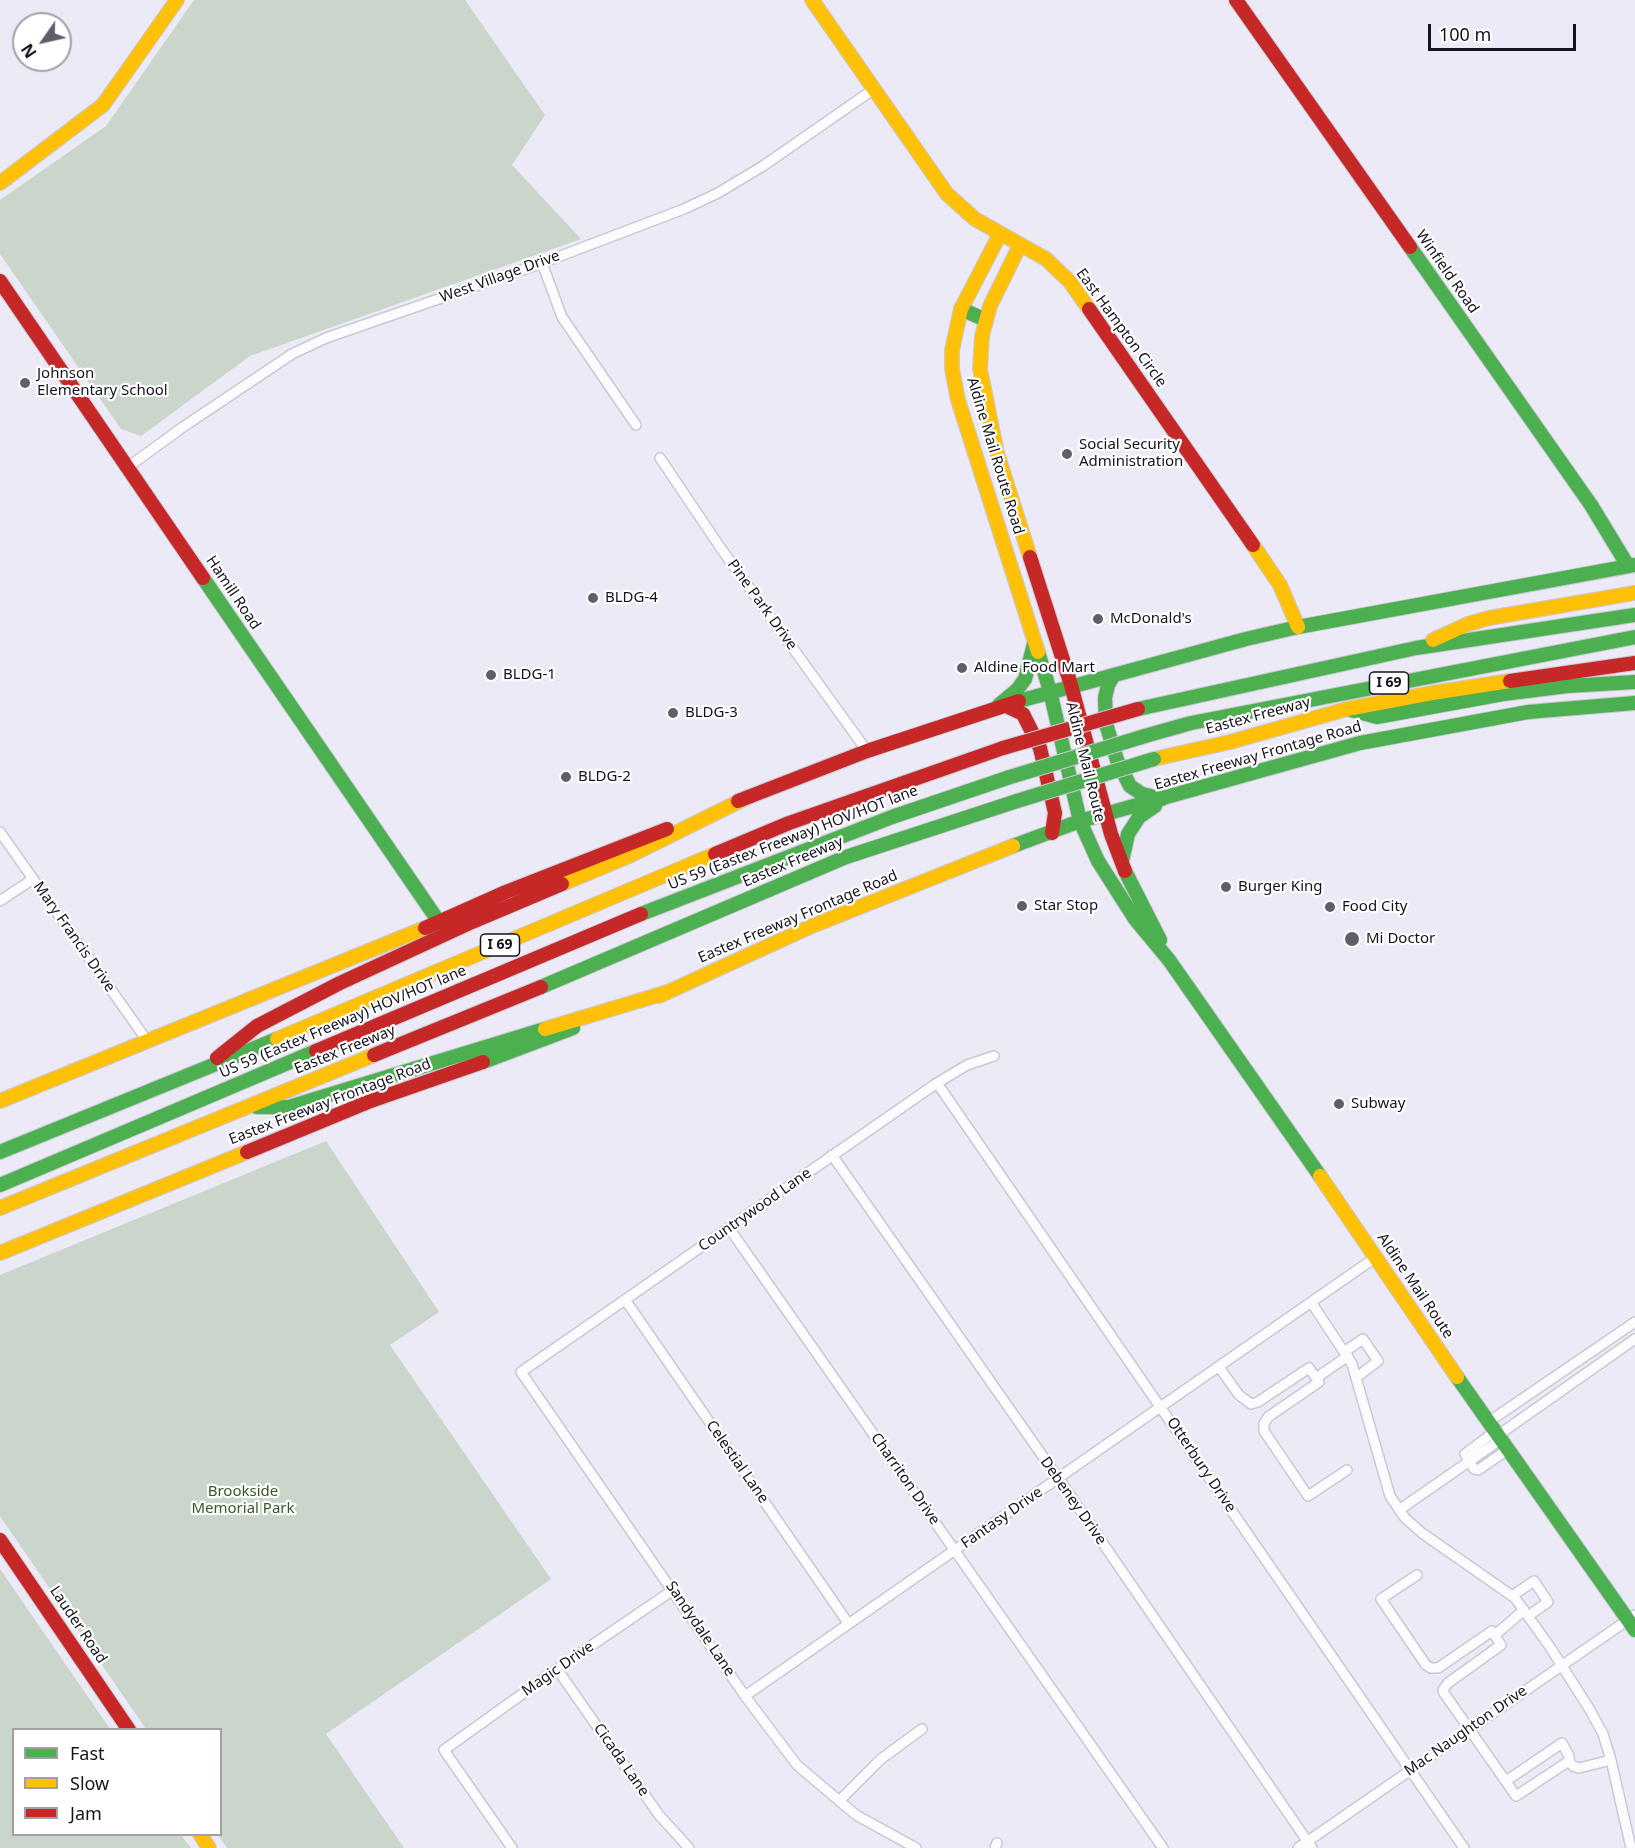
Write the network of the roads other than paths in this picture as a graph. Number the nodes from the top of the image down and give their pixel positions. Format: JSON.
{"nodes":[{"id":1,"x":177,"y":0,"type":"edge"},
{"id":2,"x":812,"y":0,"type":"edge"},
{"id":3,"x":1236,"y":0,"type":"edge"},
{"id":4,"x":874,"y":89,"type":"junction"},
{"id":5,"x":0,"y":183,"type":"edge"},
{"id":6,"x":1000,"y":234,"type":"junction"},
{"id":7,"x":1020,"y":245,"type":"junction"},
{"id":8,"x":542,"y":263,"type":"junction"},
{"id":9,"x":0,"y":281,"type":"edge"},
{"id":10,"x":961,"y":309,"type":"junction"},
{"id":11,"x":986,"y":320,"type":"junction"},
{"id":12,"x":636,"y":425,"type":"dead end"},
{"id":13,"x":999,"y":456,"type":"junction"},
{"id":14,"x":660,"y":458,"type":"dead end"},
{"id":15,"x":979,"y":463,"type":"junction"},
{"id":16,"x":128,"y":467,"type":"junction"},
{"id":17,"x":1632,"y":565,"type":"edge"},
{"id":18,"x":1041,"y":589,"type":"junction"},
{"id":19,"x":1635,"y":593,"type":"edge"},
{"id":20,"x":1020,"y":595,"type":"junction"},
{"id":21,"x":1635,"y":615,"type":"edge"},
{"id":22,"x":1298,"y":627,"type":"junction"},
{"id":23,"x":1635,"y":637,"type":"edge"},
{"id":24,"x":1034,"y":642,"type":"junction"},
{"id":25,"x":1416,"y":648,"type":"junction"},
{"id":26,"x":1635,"y":663,"type":"edge"},
{"id":27,"x":1113,"y":676,"type":"junction"},
{"id":28,"x":1635,"y":682,"type":"edge"},
{"id":29,"x":1071,"y":686,"type":"junction"},
{"id":30,"x":1050,"y":691,"type":"junction"},
{"id":31,"x":1635,"y":703,"type":"edge"},
{"id":32,"x":1000,"y":708,"type":"junction"},
{"id":33,"x":1347,"y":709,"type":"junction"},
{"id":34,"x":867,"y":751,"type":"junction"},
{"id":35,"x":748,"y":797,"type":"junction"},
{"id":36,"x":1164,"y":799,"type":"junction"},
{"id":37,"x":1105,"y":815,"type":"junction"},
{"id":38,"x":1080,"y":821,"type":"junction"},
{"id":39,"x":0,"y":832,"type":"edge"},
{"id":40,"x":1052,"y":833,"type":"junction"},
{"id":41,"x":1122,"y":866,"type":"junction"},
{"id":42,"x":33,"y":879,"type":"junction"},
{"id":43,"x":0,"y":901,"type":"edge"},
{"id":44,"x":440,"y":922,"type":"junction"},
{"id":45,"x":1169,"y":960,"type":"junction"},
{"id":46,"x":668,"y":992,"type":"junction"},
{"id":47,"x":148,"y":1042,"type":"junction"},
{"id":48,"x":994,"y":1056,"type":"dead end"},
{"id":49,"x":201,"y":1071,"type":"junction"},
{"id":50,"x":937,"y":1083,"type":"junction"},
{"id":51,"x":0,"y":1101,"type":"edge"},
{"id":52,"x":250,"y":1107,"type":"junction"},
{"id":53,"x":0,"y":1152,"type":"edge"},
{"id":54,"x":832,"y":1155,"type":"junction"},
{"id":55,"x":0,"y":1185,"type":"edge"},
{"id":56,"x":0,"y":1208,"type":"edge"},
{"id":57,"x":729,"y":1228,"type":"junction"},
{"id":58,"x":0,"y":1253,"type":"edge"},
{"id":59,"x":1376,"y":1257,"type":"junction"},
{"id":60,"x":626,"y":1300,"type":"junction"},
{"id":61,"x":1311,"y":1302,"type":"junction"},
{"id":62,"x":1635,"y":1322,"type":"edge"},
{"id":63,"x":1635,"y":1339,"type":"edge"},
{"id":64,"x":1346,"y":1354,"type":"junction"},
{"id":65,"x":1219,"y":1366,"type":"junction"},
{"id":66,"x":521,"y":1372,"type":"joint"},
{"id":67,"x":1357,"y":1377,"type":"junction"},
{"id":68,"x":1316,"y":1378,"type":"junction"},
{"id":69,"x":1258,"y":1402,"type":"junction"},
{"id":70,"x":1162,"y":1407,"type":"junction"},
{"id":71,"x":1268,"y":1417,"type":"junction"},
{"id":72,"x":1497,"y":1436,"type":"junction"},
{"id":73,"x":1469,"y":1462,"type":"junction"},
{"id":74,"x":1347,"y":1470,"type":"dead end"},
{"id":75,"x":1058,"y":1479,"type":"junction"},
{"id":76,"x":1399,"y":1510,"type":"junction"},
{"id":77,"x":0,"y":1540,"type":"edge"},
{"id":78,"x":955,"y":1551,"type":"junction"},
{"id":79,"x":1417,"y":1575,"type":"dead end"},
{"id":80,"x":674,"y":1590,"type":"junction"},
{"id":81,"x":1512,"y":1596,"type":"junction"},
{"id":82,"x":1526,"y":1613,"type":"junction"},
{"id":83,"x":1633,"y":1622,"type":"edge"},
{"id":84,"x":848,"y":1623,"type":"junction"},
{"id":85,"x":1494,"y":1635,"type":"junction"},
{"id":86,"x":1561,"y":1665,"type":"junction"},
{"id":87,"x":1438,"y":1668,"type":"junction"},
{"id":88,"x":557,"y":1669,"type":"junction"},
{"id":89,"x":1448,"y":1683,"type":"junction"},
{"id":90,"x":745,"y":1696,"type":"junction"},
{"id":91,"x":128,"y":1728,"type":"edge"},
{"id":92,"x":922,"y":1729,"type":"dead end"},
{"id":93,"x":1469,"y":1729,"type":"junction"},
{"id":94,"x":1611,"y":1760,"type":"junction"},
{"id":95,"x":1569,"y":1761,"type":"junction"},
{"id":96,"x":1410,"y":1770,"type":"junction"},
{"id":97,"x":1506,"y":1781,"type":"junction"},
{"id":98,"x":839,"y":1802,"type":"junction"},
{"id":99,"x":1310,"y":1845,"type":"edge"},
{"id":100,"x":512,"y":1848,"type":"edge"},
{"id":101,"x":689,"y":1848,"type":"edge"},
{"id":102,"x":916,"y":1848,"type":"edge"},
{"id":103,"x":1163,"y":1848,"type":"edge"},
{"id":104,"x":1298,"y":1848,"type":"edge"},
{"id":105,"x":1464,"y":1848,"type":"edge"},
{"id":106,"x":1630,"y":1848,"type":"edge"}],
"edges":[{"from":1,"to":5,"type":"main road"},
{"from":2,"to":4,"type":"main road","name":"East Hampton Circle"},
{"from":3,"to":17,"type":"main road","name":"Winfield Road"},
{"from":4,"to":6,"type":"main road","name":"East Hampton Circle"},
{"from":4,"to":8,"type":"street","name":"West Village Drive"},
{"from":6,"to":7,"type":"main road","name":"East Hampton Circle"},
{"from":6,"to":10,"type":"main road","name":"Aldine Mail Route Road"},
{"from":7,"to":11,"type":"main road","name":"Aldine Mail Route Road"},
{"from":7,"to":22,"type":"main road","name":"East Hampton Circle"},
{"from":8,"to":12,"type":"street"},
{"from":8,"to":16,"type":"street","name":"West Village Drive"},
{"from":9,"to":16,"type":"main road","name":"Hamill Road"},
{"from":10,"to":11,"type":"main road"},
{"from":10,"to":15,"type":"main road","name":"Aldine Mail Route Road"},
{"from":11,"to":13,"type":"main road","name":"Aldine Mail Route Road"},
{"from":13,"to":15,"type":"main road"},
{"from":13,"to":18,"type":"main road","name":"Aldine Mail Route Road"},
{"from":14,"to":34,"type":"street","name":"Pine Park Drive"},
{"from":15,"to":20,"type":"main road","name":"Aldine Mail Route Road"},
{"from":16,"to":44,"type":"main road","name":"Hamill Road"},
{"from":17,"to":22,"type":"main road"},
{"from":18,"to":20,"type":"main road"},
{"from":18,"to":29,"type":"main road","name":"Aldine Mail Route Road"},
{"from":19,"to":25,"type":"main road"},
{"from":20,"to":24,"type":"main road","name":"Aldine Mail Route Road"},
{"from":21,"to":25,"type":"main road","name":"Eastex Freeway","number":"I 69"},
{"from":22,"to":27,"type":"main road"},
{"from":23,"to":55,"type":"main road","name":"US 59 (Eastex Freeway) HOV/HOT lane","number":"I 69","bridge":true},
{"from":24,"to":30,"type":"main road","name":"Aldine Mail Route Road"},
{"from":24,"to":32,"type":"main road"},
{"from":25,"to":49,"type":"main road","name":"Eastex Freeway","number":"I 69","bridge":true},
{"from":26,"to":33,"type":"main road","name":"Eastex Freeway","number":"I 69"},
{"from":27,"to":29,"type":"main road"},
{"from":27,"to":36,"type":"main road"},
{"from":28,"to":33,"type":"main road"},
{"from":29,"to":30,"type":"main road"},
{"from":29,"to":37,"type":"main road","name":"Aldine Mail Route"},
{"from":30,"to":32,"type":"main road"},
{"from":30,"to":38,"type":"main road","name":"Aldine Mail Route"},
{"from":31,"to":36,"type":"main road","name":"Eastex Freeway Frontage Road"},
{"from":32,"to":34,"type":"main road"},
{"from":32,"to":40,"type":"main road"},
{"from":33,"to":52,"type":"main road","name":"Eastex Freeway","number":"I 69","bridge":true},
{"from":34,"to":35,"type":"main road"},
{"from":35,"to":44,"type":"main road"},
{"from":35,"to":49,"type":"main road"},
{"from":36,"to":37,"type":"main road","name":"Eastex Freeway Frontage Road"},
{"from":36,"to":41,"type":"main road"},
{"from":37,"to":38,"type":"main road","name":"Eastex Freeway Frontage Road"},
{"from":37,"to":41,"type":"main road","name":"Aldine Mail Route"},
{"from":38,"to":40,"type":"main road","name":"Eastex Freeway Frontage Road"},
{"from":38,"to":45,"type":"main road","name":"Aldine Mail Route"},
{"from":39,"to":42,"type":"street","name":"Mary Francis Drive"},
{"from":40,"to":46,"type":"main road","name":"Eastex Freeway Frontage Road"},
{"from":41,"to":45,"type":"main road","name":"Aldine Mail Route"},
{"from":42,"to":43,"type":"street"},
{"from":42,"to":47,"type":"street","name":"Mary Francis Drive"},
{"from":44,"to":47,"type":"main road"},
{"from":45,"to":59,"type":"main road","name":"Aldine Mail Route"},
{"from":46,"to":52,"type":"main road"},
{"from":46,"to":58,"type":"main road","name":"Eastex Freeway Frontage Road"},
{"from":47,"to":51,"type":"main road"},
{"from":48,"to":50,"type":"street","name":"Countrywood Lane"},
{"from":49,"to":53,"type":"main road","name":"Eastex Freeway","number":"I 69"},
{"from":50,"to":54,"type":"street","name":"Countrywood Lane"},
{"from":50,"to":70,"type":"street","name":"Otterbury Drive"},
{"from":52,"to":56,"type":"main road","name":"Eastex Freeway","number":"I 69"},
{"from":54,"to":57,"type":"street","name":"Countrywood Lane"},
{"from":54,"to":75,"type":"street","name":"Debeney Drive"},
{"from":57,"to":60,"type":"street","name":"Countrywood Lane"},
{"from":57,"to":78,"type":"street","name":"Charriton Drive"},
{"from":59,"to":61,"type":"street","name":"Fantasy Drive"},
{"from":59,"to":72,"type":"main road","name":"Aldine Mail Route"},
{"from":60,"to":66,"type":"street","name":"Countrywood Lane"},
{"from":60,"to":84,"type":"street","name":"Celestial Lane"},
{"from":61,"to":64,"type":"street"},
{"from":61,"to":65,"type":"street","name":"Fantasy Drive"},
{"from":62,"to":72,"type":"street"},
{"from":63,"to":72,"type":"street"},
{"from":64,"to":67,"type":"street"},
{"from":64,"to":67,"type":"street"},
{"from":64,"to":68,"type":"street"},
{"from":65,"to":69,"type":"street"},
{"from":65,"to":70,"type":"street","name":"Fantasy Drive"},
{"from":66,"to":80,"type":"street","name":"Sandydale Lane"},
{"from":67,"to":76,"type":"street"},
{"from":68,"to":69,"type":"street"},
{"from":68,"to":71,"type":"street"},
{"from":69,"to":71,"type":"street"},
{"from":70,"to":75,"type":"street","name":"Fantasy Drive"},
{"from":70,"to":96,"type":"street","name":"Otterbury Drive"},
{"from":71,"to":74,"type":"street"},
{"from":72,"to":73,"type":"street"},
{"from":72,"to":73,"type":"street"},
{"from":72,"to":83,"type":"main road","name":"Aldine Mail Route"},
{"from":73,"to":76,"type":"street"},
{"from":75,"to":78,"type":"street","name":"Fantasy Drive"},
{"from":75,"to":99,"type":"street","name":"Debeney Drive"},
{"from":76,"to":81,"type":"street"},
{"from":77,"to":91,"type":"main road","name":"Lauder Road"},
{"from":78,"to":84,"type":"street","name":"Fantasy Drive"},
{"from":78,"to":103,"type":"street","name":"Charriton Drive"},
{"from":79,"to":87,"type":"street"},
{"from":80,"to":88,"type":"street","name":"Magic Drive"},
{"from":80,"to":90,"type":"street","name":"Sandydale Lane"},
{"from":81,"to":82,"type":"street"},
{"from":81,"to":82,"type":"street"},
{"from":82,"to":85,"type":"street"},
{"from":82,"to":86,"type":"street"},
{"from":83,"to":86,"type":"street","name":"Mac Naughton Drive"},
{"from":84,"to":90,"type":"street","name":"Fantasy Drive"},
{"from":85,"to":87,"type":"street"},
{"from":85,"to":89,"type":"street"},
{"from":86,"to":93,"type":"street","name":"Mac Naughton Drive"},
{"from":86,"to":94,"type":"street"},
{"from":87,"to":89,"type":"street"},
{"from":88,"to":100,"type":"street","name":"Magic Drive"},
{"from":88,"to":101,"type":"street","name":"Cicada Lane"},
{"from":89,"to":93,"type":"street"},
{"from":90,"to":98,"type":"street","name":"Sandydale Lane"},
{"from":92,"to":98,"type":"street"},
{"from":93,"to":96,"type":"street","name":"Mac Naughton Drive"},
{"from":93,"to":97,"type":"street"},
{"from":94,"to":95,"type":"street"},
{"from":94,"to":106,"type":"street"},
{"from":95,"to":97,"type":"street"},
{"from":95,"to":97,"type":"street"},
{"from":96,"to":99,"type":"street","name":"Mac Naughton Drive"},
{"from":96,"to":105,"type":"street","name":"Otterbury Drive"},
{"from":98,"to":102,"type":"street","name":"Sandydale Lane"},
{"from":99,"to":104,"type":"street","name":"Mac Naughton Drive"}]}
